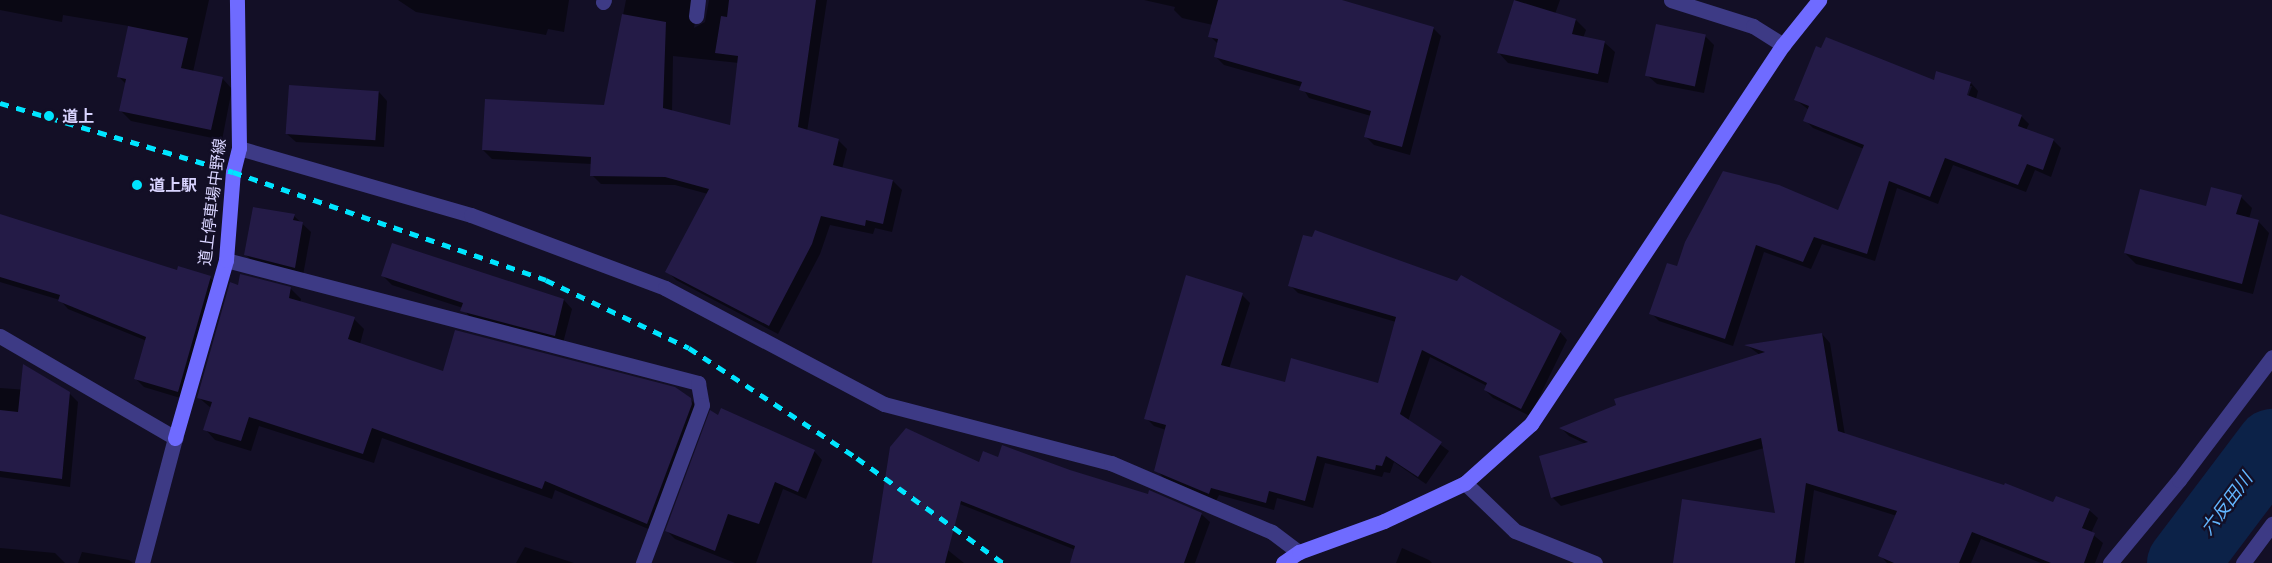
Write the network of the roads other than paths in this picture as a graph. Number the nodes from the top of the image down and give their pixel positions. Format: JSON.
{"nodes":[{"id":1,"x":237,"y":0,"type":"edge"},
{"id":2,"x":1671,"y":0,"type":"edge"},
{"id":3,"x":1819,"y":0,"type":"edge"},
{"id":4,"x":1783,"y":45,"type":"junction"},
{"id":5,"x":239,"y":148,"type":"junction"},
{"id":6,"x":226,"y":260,"type":"junction"},
{"id":7,"x":0,"y":336,"type":"edge"},
{"id":8,"x":2272,"y":357,"type":"edge"},
{"id":9,"x":175,"y":438,"type":"junction"},
{"id":10,"x":1465,"y":483,"type":"junction"},
{"id":11,"x":2272,"y":524,"type":"edge"},
{"id":12,"x":1299,"y":552,"type":"junction"},
{"id":13,"x":142,"y":563,"type":"edge"},
{"id":14,"x":643,"y":563,"type":"edge"},
{"id":15,"x":1283,"y":563,"type":"edge"},
{"id":16,"x":1595,"y":563,"type":"edge"},
{"id":17,"x":2110,"y":563,"type":"edge"},
{"id":18,"x":2243,"y":563,"type":"edge"}],
"edges":[{"from":1,"to":5,"type":"street","name":"道上停車場中野線"},
{"from":2,"to":4,"type":"street"},
{"from":3,"to":4,"type":"street"},
{"from":4,"to":10,"type":"street"},
{"from":5,"to":6,"type":"street","name":"道上停車場中野線"},
{"from":5,"to":12,"type":"street"},
{"from":6,"to":9,"type":"street","name":"道上停車場中野線"},
{"from":6,"to":14,"type":"street"},
{"from":7,"to":9,"type":"street"},
{"from":8,"to":17,"type":"street"},
{"from":9,"to":13,"type":"street"},
{"from":10,"to":12,"type":"street"},
{"from":10,"to":16,"type":"street"},
{"from":11,"to":18,"type":"street"},
{"from":12,"to":15,"type":"street"}]}
